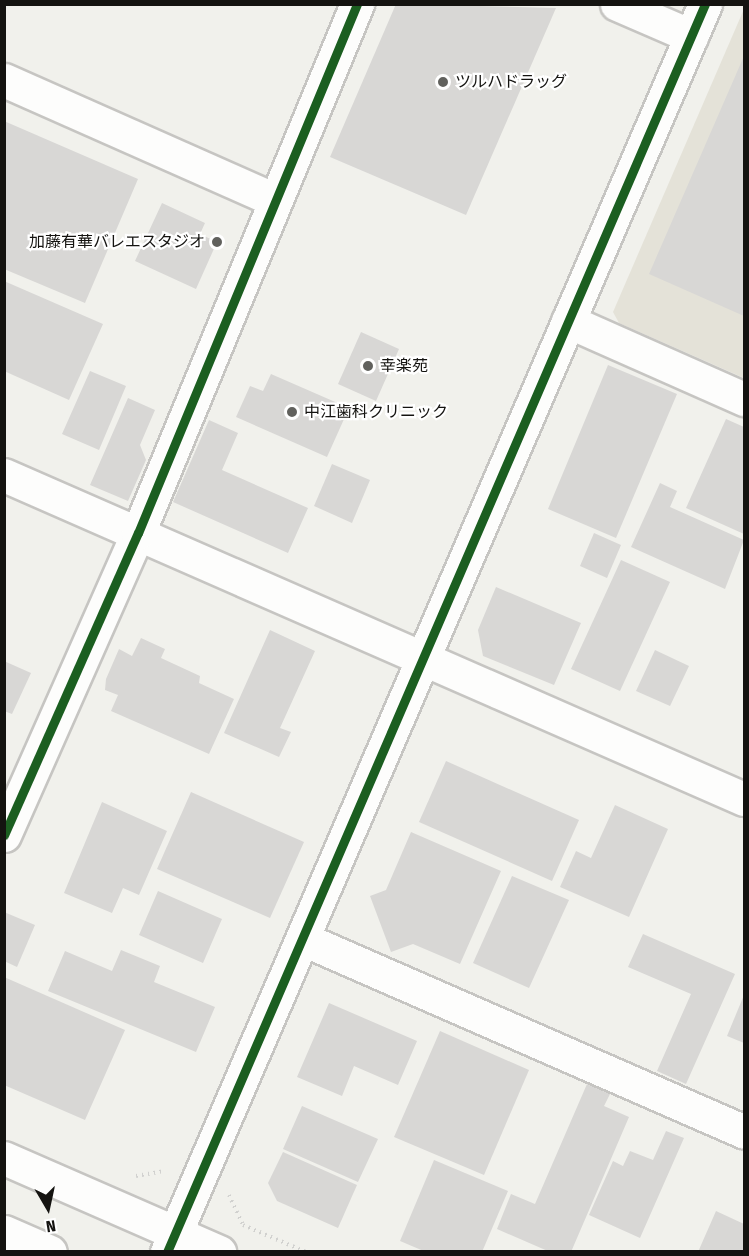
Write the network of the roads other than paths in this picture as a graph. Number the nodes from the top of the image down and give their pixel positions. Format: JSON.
{"nodes":[{"id":1,"x":357,"y":4,"type":"edge"},
{"id":2,"x":617,"y":4,"type":"edge"},
{"id":3,"x":705,"y":4,"type":"edge"},
{"id":4,"x":691,"y":36,"type":"junction"},
{"id":5,"x":4,"y":80,"type":"edge"},
{"id":6,"x":275,"y":200,"type":"junction"},
{"id":7,"x":568,"y":321,"type":"junction"},
{"id":8,"x":744,"y":399,"type":"edge"},
{"id":9,"x":4,"y":475,"type":"edge"},
{"id":10,"x":138,"y":533,"type":"junction"},
{"id":11,"x":423,"y":659,"type":"junction"},
{"id":12,"x":744,"y":799,"type":"edge"},
{"id":13,"x":8,"y":819,"type":"edge"},
{"id":14,"x":303,"y":939,"type":"junction"},
{"id":15,"x":744,"y":1132,"type":"edge"},
{"id":16,"x":4,"y":1158,"type":"edge"},
{"id":17,"x":4,"y":1232,"type":"edge"},
{"id":18,"x":171,"y":1242,"type":"edge"},
{"id":19,"x":50,"y":1251,"type":"edge"},
{"id":20,"x":219,"y":1251,"type":"edge"}],
"edges":[{"from":1,"to":6,"type":"street"},
{"from":2,"to":4,"type":"street"},
{"from":3,"to":4,"type":"street"},
{"from":4,"to":7,"type":"street"},
{"from":5,"to":6,"type":"street"},
{"from":6,"to":10,"type":"street"},
{"from":7,"to":8,"type":"street"},
{"from":7,"to":11,"type":"street"},
{"from":9,"to":10,"type":"street"},
{"from":10,"to":11,"type":"street"},
{"from":10,"to":13,"type":"street"},
{"from":11,"to":12,"type":"street"},
{"from":11,"to":14,"type":"street"},
{"from":14,"to":15,"type":"street"},
{"from":14,"to":18,"type":"street"},
{"from":16,"to":18,"type":"street"},
{"from":17,"to":19,"type":"street"},
{"from":18,"to":20,"type":"street"}]}
